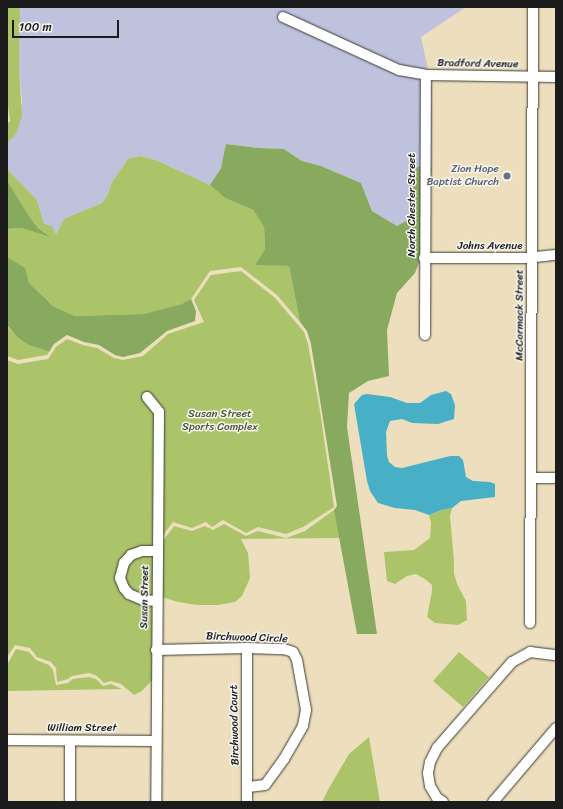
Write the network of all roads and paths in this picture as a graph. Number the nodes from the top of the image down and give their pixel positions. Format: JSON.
{"nodes":[{"id":1,"x":533,"y":7,"type":"edge"},
{"id":2,"x":283,"y":17,"type":"dead end"},
{"id":3,"x":426,"y":76,"type":"junction"},
{"id":4,"x":533,"y":77,"type":"junction"},
{"id":5,"x":556,"y":77,"type":"edge"},
{"id":6,"x":556,"y":255,"type":"edge"},
{"id":7,"x":533,"y":257,"type":"junction"},
{"id":8,"x":424,"y":258,"type":"junction"},
{"id":9,"x":425,"y":335,"type":"dead end"},
{"id":10,"x":147,"y":397,"type":"dead end"},
{"id":11,"x":532,"y":478,"type":"junction"},
{"id":12,"x":556,"y":478,"type":"edge"},
{"id":13,"x":158,"y":551,"type":"junction"},
{"id":14,"x":157,"y":601,"type":"junction"},
{"id":15,"x":530,"y":623,"type":"dead end"},
{"id":16,"x":247,"y":648,"type":"junction"},
{"id":17,"x":156,"y":650,"type":"junction"},
{"id":18,"x":556,"y":654,"type":"edge"},
{"id":19,"x":556,"y":728,"type":"edge"},
{"id":20,"x":7,"y":740,"type":"edge"},
{"id":21,"x":70,"y":741,"type":"junction"},
{"id":22,"x":156,"y":741,"type":"junction"},
{"id":23,"x":248,"y":787,"type":"junction"},
{"id":24,"x":70,"y":802,"type":"edge"},
{"id":25,"x":156,"y":802,"type":"edge"},
{"id":26,"x":247,"y":802,"type":"edge"},
{"id":27,"x":443,"y":802,"type":"edge"},
{"id":28,"x":492,"y":802,"type":"edge"}],
"edges":[{"from":1,"to":4,"type":"street","name":"McCormack Street"},
{"from":2,"to":3,"type":"street","name":"Bradford Avenue"},
{"from":3,"to":4,"type":"street","name":"Bradford Avenue"},
{"from":3,"to":8,"type":"street","name":"North Chester Street"},
{"from":4,"to":5,"type":"street","name":"Bradford Avenue"},
{"from":4,"to":7,"type":"street","name":"McCormack Street"},
{"from":6,"to":7,"type":"street","name":"Johns Avenue"},
{"from":7,"to":8,"type":"street","name":"Johns Avenue"},
{"from":7,"to":11,"type":"street","name":"McCormack Street"},
{"from":8,"to":9,"type":"street","name":"North Chester Street"},
{"from":10,"to":13,"type":"street","name":"Susan Street"},
{"from":11,"to":12,"type":"street"},
{"from":11,"to":15,"type":"street","name":"McCormack Street"},
{"from":13,"to":14,"type":"street","name":"Susan Street"},
{"from":13,"to":14,"type":"street"},
{"from":14,"to":17,"type":"street","name":"Susan Street"},
{"from":16,"to":17,"type":"street","name":"Birchwood Circle"},
{"from":16,"to":23,"type":"street","name":"Birchwood Court"},
{"from":16,"to":23,"type":"street","name":"Birchwood Circle"},
{"from":17,"to":22,"type":"street","name":"Susan Street"},
{"from":18,"to":27,"type":"street"},
{"from":19,"to":28,"type":"street"},
{"from":20,"to":21,"type":"street","name":"William Street"},
{"from":21,"to":22,"type":"street","name":"William Street"},
{"from":21,"to":24,"type":"street"},
{"from":22,"to":25,"type":"street","name":"Susan Street"},
{"from":23,"to":26,"type":"street","name":"Birchwood Court"}]}
